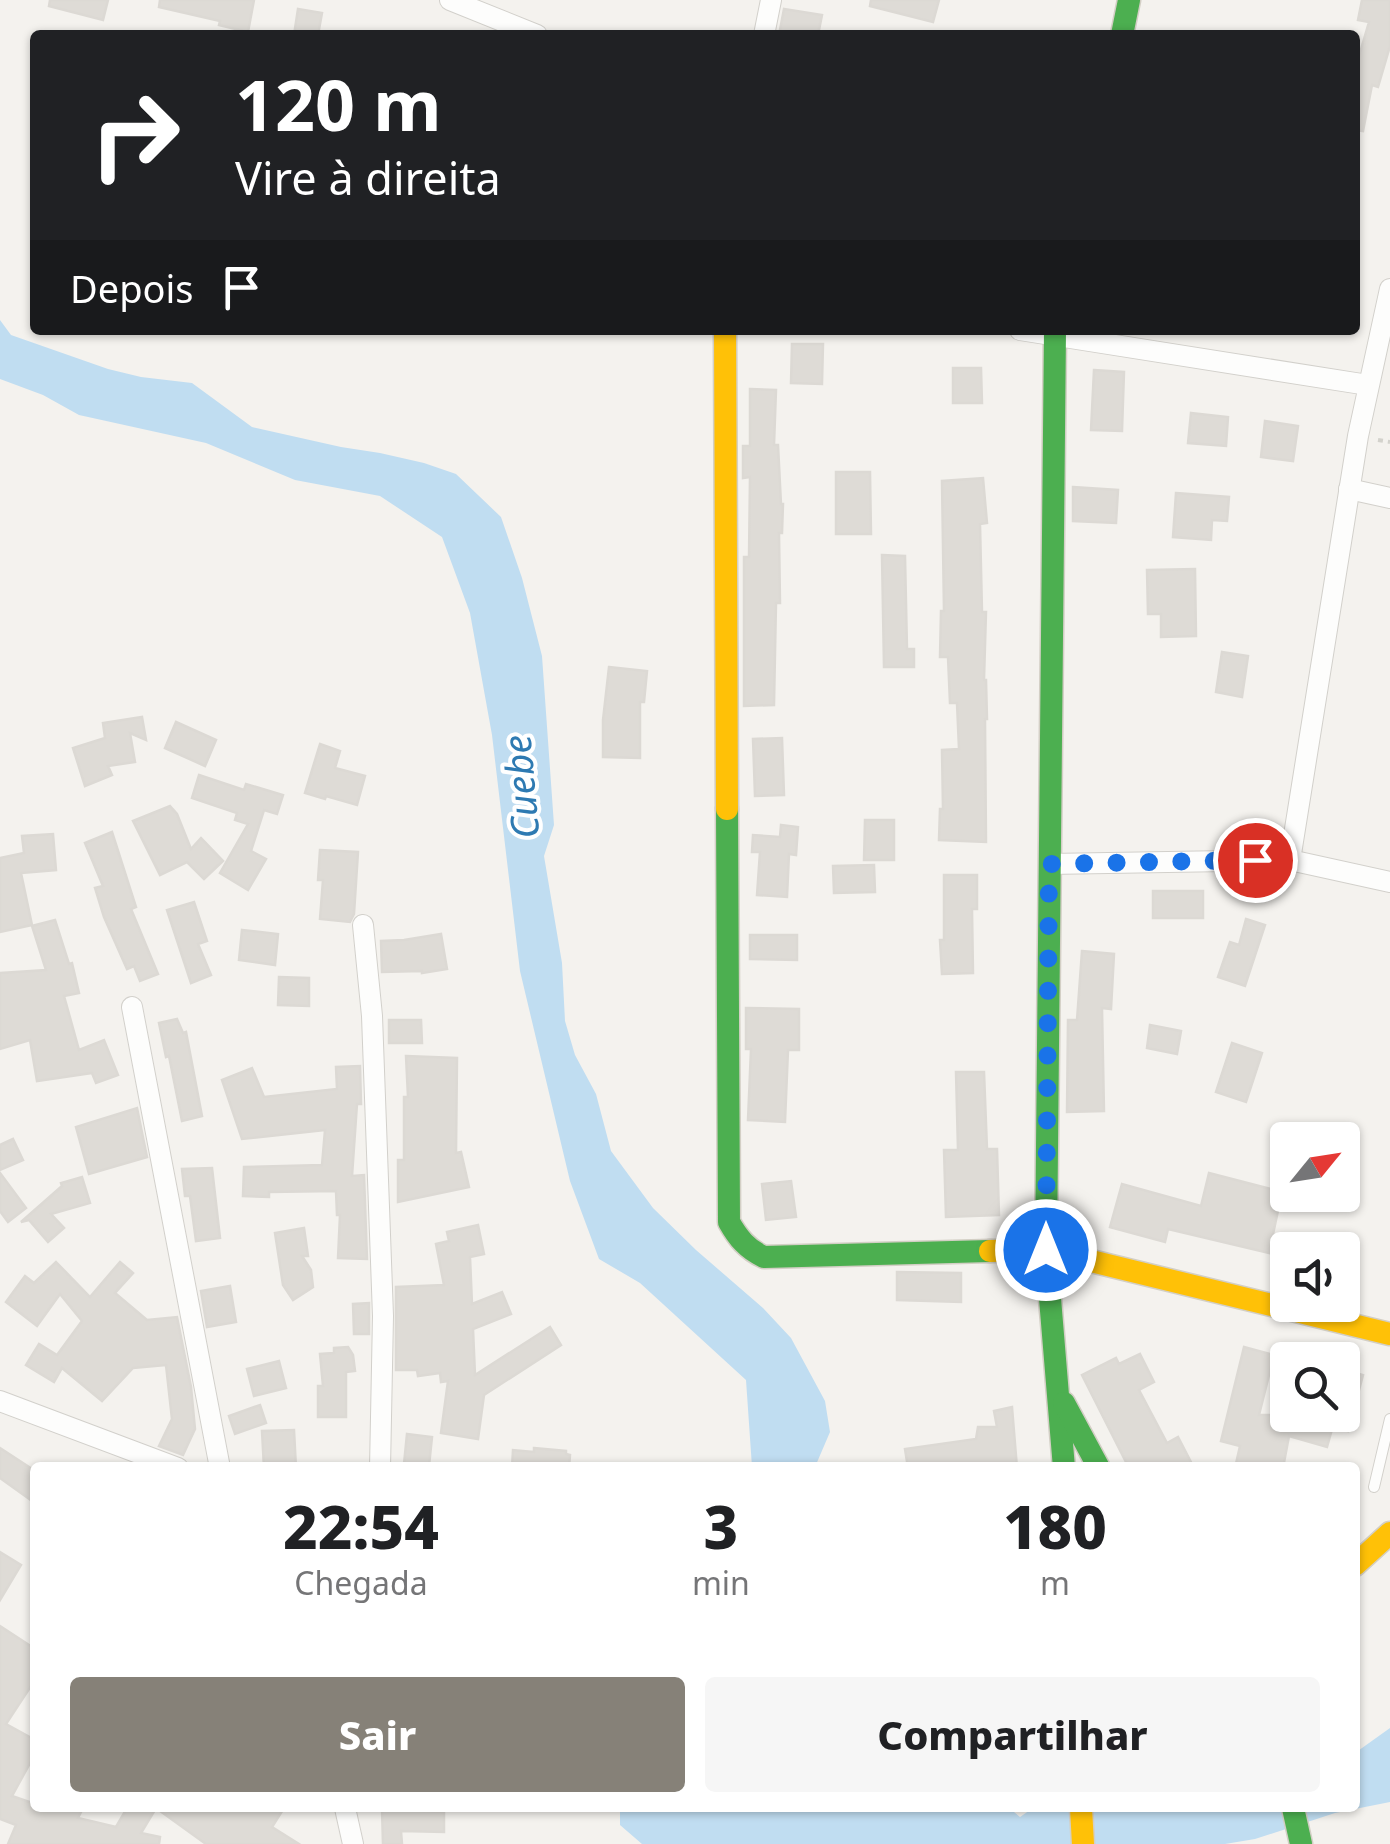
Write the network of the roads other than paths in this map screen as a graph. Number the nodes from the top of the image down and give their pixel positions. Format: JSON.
{"nodes":[{"id":1,"x":450,"y":0,"type":"edge"},
{"id":2,"x":771,"y":0,"type":"edge"},
{"id":3,"x":1130,"y":0,"type":"edge"},
{"id":4,"x":525,"y":30,"type":"edge"},
{"id":5,"x":765,"y":30,"type":"edge"},
{"id":6,"x":1123,"y":30,"type":"edge"},
{"id":7,"x":1390,"y":289,"type":"edge"},
{"id":8,"x":725,"y":335,"type":"edge"},
{"id":9,"x":1054,"y":335,"type":"edge"},
{"id":10,"x":1066,"y":335,"type":"edge"},
{"id":11,"x":1368,"y":385,"type":"junction"},
{"id":12,"x":1349,"y":489,"type":"junction"},
{"id":13,"x":1390,"y":498,"type":"edge"},
{"id":14,"x":1290,"y":860,"type":"junction"},
{"id":15,"x":1049,"y":864,"type":"junction"},
{"id":16,"x":1390,"y":882,"type":"edge"},
{"id":17,"x":363,"y":924,"type":"dead end"},
{"id":18,"x":132,"y":1007,"type":"dead end"},
{"id":19,"x":1046,"y":1250,"type":"junction"},
{"id":20,"x":1390,"y":1334,"type":"edge"},
{"id":21,"x":1060,"y":1395,"type":"junction"},
{"id":22,"x":0,"y":1400,"type":"edge"},
{"id":23,"x":1390,"y":1419,"type":"edge"},
{"id":24,"x":162,"y":1462,"type":"edge"},
{"id":25,"x":219,"y":1462,"type":"edge"},
{"id":26,"x":380,"y":1462,"type":"edge"},
{"id":27,"x":1064,"y":1462,"type":"edge"},
{"id":28,"x":1096,"y":1462,"type":"edge"},
{"id":29,"x":1374,"y":1487,"type":"dead end"},
{"id":30,"x":1390,"y":1533,"type":"edge"},
{"id":31,"x":1360,"y":1560,"type":"edge"},
{"id":32,"x":346,"y":1812,"type":"edge"},
{"id":33,"x":1081,"y":1812,"type":"edge"},
{"id":34,"x":1295,"y":1812,"type":"edge"},
{"id":35,"x":353,"y":1844,"type":"edge"},
{"id":36,"x":1083,"y":1844,"type":"edge"},
{"id":37,"x":1301,"y":1844,"type":"edge"}],
"edges":[{"from":1,"to":4,"type":"street"},
{"from":2,"to":5,"type":"street"},
{"from":3,"to":6,"type":"main road"},
{"from":7,"to":11,"type":"street"},
{"from":8,"to":19,"type":"main road"},
{"from":9,"to":15,"type":"main road"},
{"from":10,"to":11,"type":"street"},
{"from":11,"to":12,"type":"street"},
{"from":12,"to":13,"type":"street"},
{"from":12,"to":14,"type":"street"},
{"from":14,"to":15,"type":"street"},
{"from":14,"to":16,"type":"street"},
{"from":15,"to":19,"type":"main road"},
{"from":17,"to":26,"type":"street"},
{"from":18,"to":25,"type":"street"},
{"from":19,"to":20,"type":"main road"},
{"from":19,"to":21,"type":"main road"},
{"from":21,"to":27,"type":"main road"},
{"from":21,"to":28,"type":"main road"},
{"from":22,"to":24,"type":"street"},
{"from":23,"to":29,"type":"lane"},
{"from":30,"to":31,"type":"main road"},
{"from":32,"to":35,"type":"street"},
{"from":33,"to":36,"type":"main road"},
{"from":34,"to":37,"type":"main road"}]}
